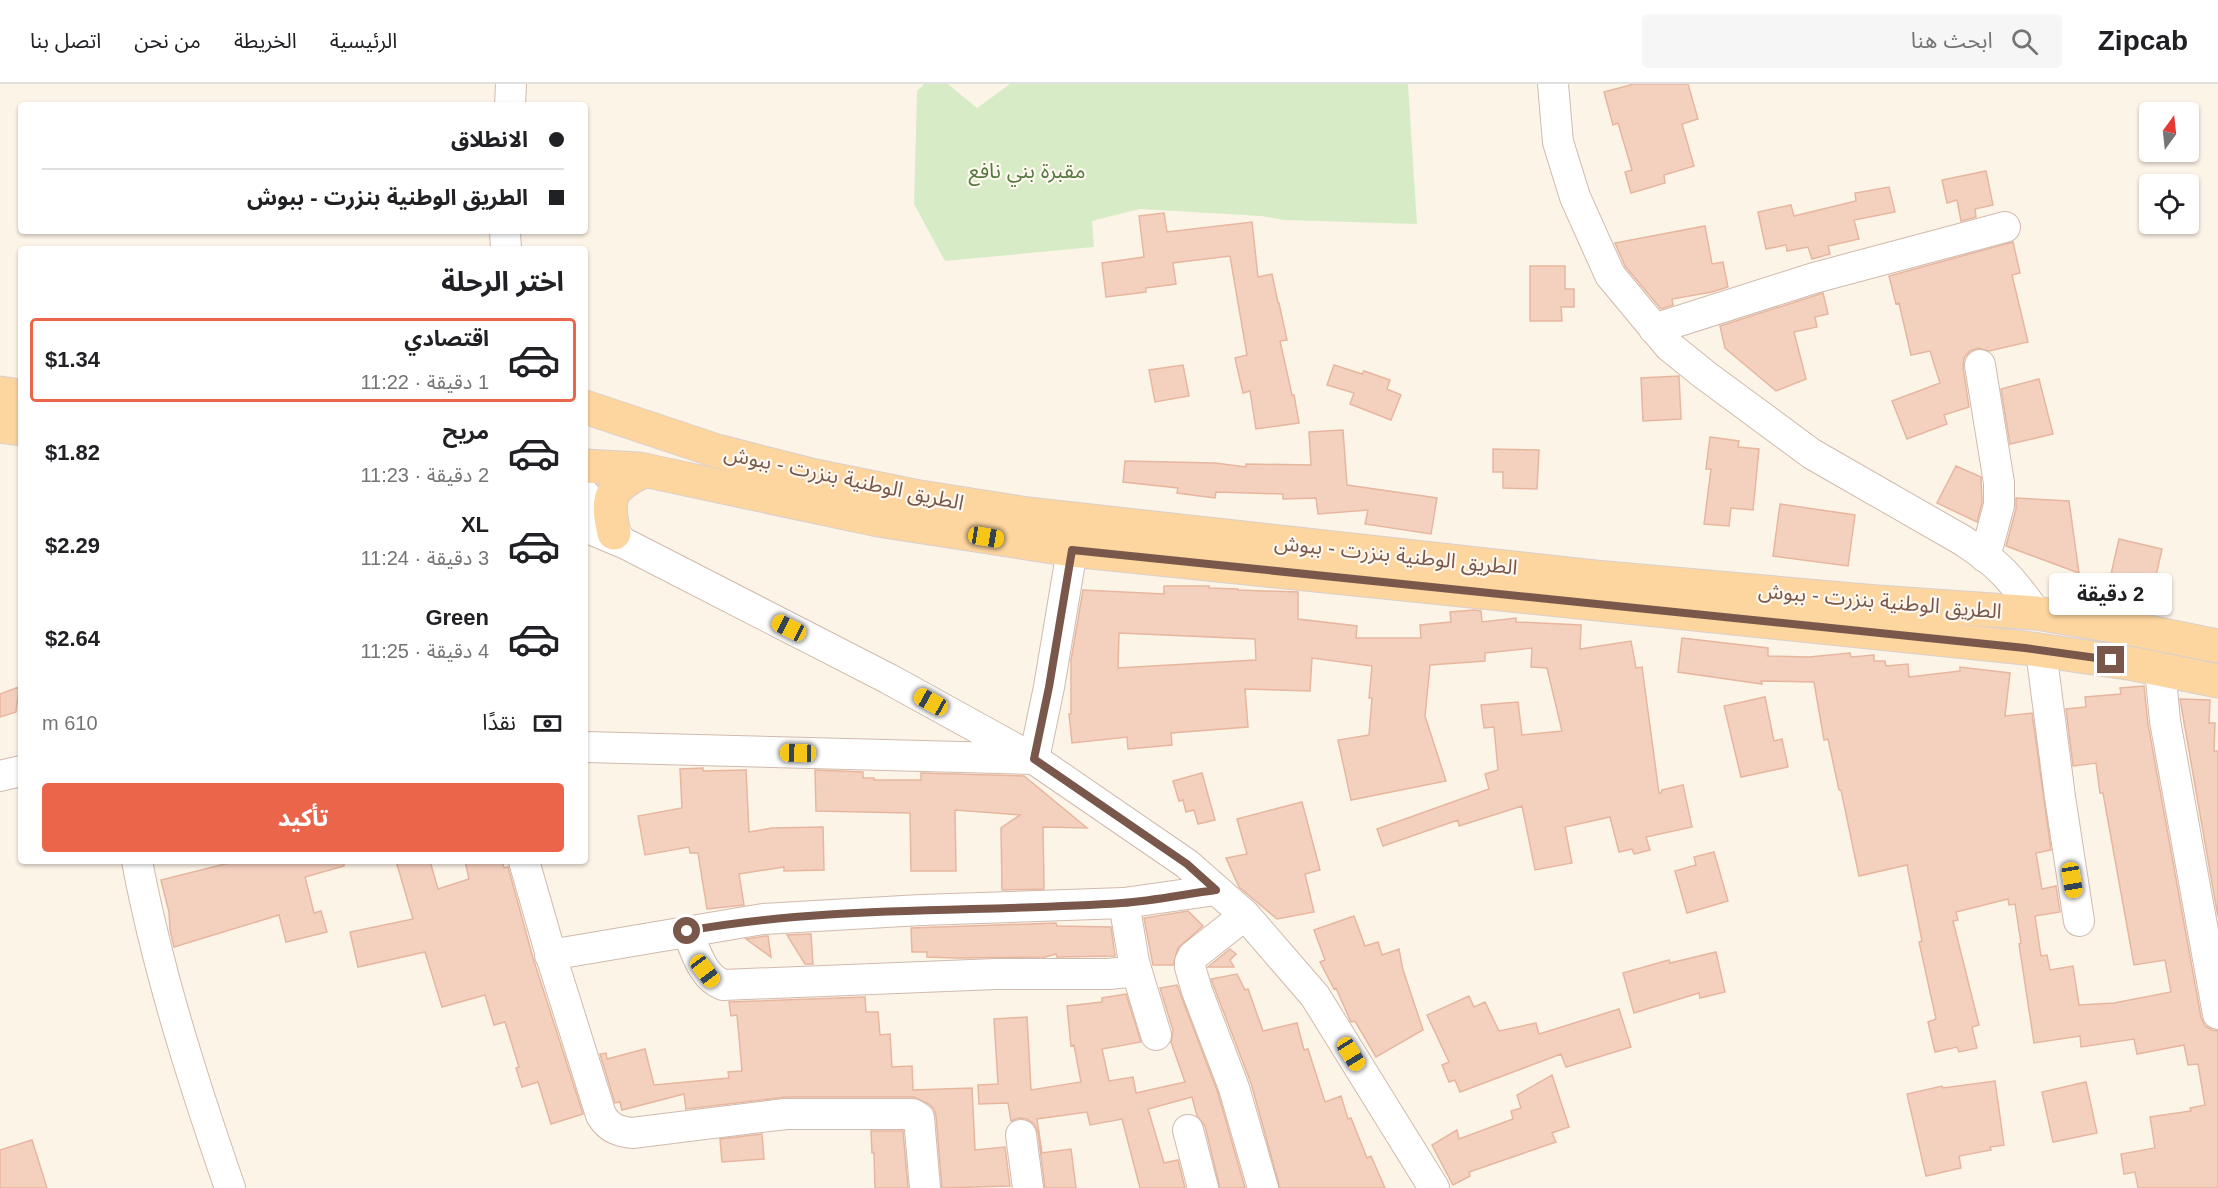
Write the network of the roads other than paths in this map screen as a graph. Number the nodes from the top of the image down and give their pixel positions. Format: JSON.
{"nodes":[{"id":1,"x":511,"y":84,"type":"edge"},
{"id":2,"x":1553,"y":84,"type":"edge"},
{"id":3,"x":510,"y":102,"type":"edge"},
{"id":4,"x":2005,"y":227,"type":"dead end"},
{"id":5,"x":1654,"y":329,"type":"junction"},
{"id":6,"x":1980,"y":365,"type":"dead end"},
{"id":7,"x":0,"y":393,"type":"edge"},
{"id":8,"x":18,"y":396,"type":"edge"},
{"id":9,"x":588,"y":408,"type":"edge"},
{"id":10,"x":0,"y":426,"type":"edge"},
{"id":11,"x":18,"y":429,"type":"edge"},
{"id":12,"x":588,"y":466,"type":"edge"},
{"id":13,"x":645,"y":471,"type":"junction"},
{"id":14,"x":588,"y":500,"type":"edge"},
{"id":15,"x":608,"y":535,"type":"edge"},
{"id":16,"x":1072,"y":550,"type":"junction"},
{"id":17,"x":1985,"y":557,"type":"junction"},
{"id":18,"x":2036,"y":613,"type":"junction"},
{"id":19,"x":2218,"y":646,"type":"edge"},
{"id":20,"x":2041,"y":651,"type":"junction"},
{"id":21,"x":2160,"y":669,"type":"junction"},
{"id":22,"x":2218,"y":681,"type":"edge"},
{"id":23,"x":588,"y":747,"type":"edge"},
{"id":24,"x":1034,"y":759,"type":"junction"},
{"id":25,"x":18,"y":772,"type":"edge"},
{"id":26,"x":0,"y":776,"type":"edge"},
{"id":27,"x":138,"y":864,"type":"edge"},
{"id":28,"x":525,"y":864,"type":"edge"},
{"id":29,"x":1216,"y":890,"type":"junction"},
{"id":30,"x":1124,"y":903,"type":"junction"},
{"id":31,"x":1245,"y":915,"type":"junction"},
{"id":32,"x":2079,"y":921,"type":"dead end"},
{"id":33,"x":687,"y":931,"type":"junction"},
{"id":34,"x":550,"y":955,"type":"junction"},
{"id":35,"x":1136,"y":970,"type":"junction"},
{"id":36,"x":2218,"y":1014,"type":"edge"},
{"id":37,"x":1156,"y":1035,"type":"dead end"},
{"id":38,"x":1188,"y":1130,"type":"dead end"},
{"id":39,"x":1021,"y":1135,"type":"dead end"},
{"id":40,"x":230,"y":1188,"type":"edge"},
{"id":41,"x":925,"y":1188,"type":"edge"},
{"id":42,"x":1028,"y":1188,"type":"edge"},
{"id":43,"x":1203,"y":1188,"type":"edge"},
{"id":44,"x":1263,"y":1188,"type":"edge"},
{"id":45,"x":1434,"y":1188,"type":"edge"}],
"edges":[{"from":1,"to":3,"type":"street"},
{"from":2,"to":5,"type":"street"},
{"from":4,"to":5,"type":"street"},
{"from":5,"to":17,"type":"street"},
{"from":6,"to":17,"type":"street"},
{"from":7,"to":8,"type":"main road"},
{"from":9,"to":18,"type":"main road","name":"الطريق الوطنية بنزرت - ببوش"},
{"from":10,"to":11,"type":"main road"},
{"from":12,"to":13,"type":"main road","name":"الطريق الوطنية بنزرت - ببوش"},
{"from":13,"to":15,"type":"main road"},
{"from":13,"to":16,"type":"main road","name":"الطريق الوطنية بنزرت - ببوش"},
{"from":14,"to":15,"type":"street"},
{"from":15,"to":24,"type":"street"},
{"from":16,"to":20,"type":"main road","name":"الطريق الوطنية بنزرت - ببوش"},
{"from":16,"to":24,"type":"street"},
{"from":17,"to":18,"type":"street"},
{"from":18,"to":19,"type":"main road","name":"الطريق الوطنية بنزرت - ببوش"},
{"from":20,"to":21,"type":"main road","name":"الطريق الوطنية بنزرت - ببوش"},
{"from":20,"to":32,"type":"street"},
{"from":21,"to":22,"type":"main road","name":"الطريق الوطنية بنزرت - ببوش"},
{"from":21,"to":36,"type":"street"},
{"from":23,"to":24,"type":"street"},
{"from":24,"to":29,"type":"street"},
{"from":25,"to":26,"type":"street"},
{"from":27,"to":40,"type":"street"},
{"from":28,"to":34,"type":"street"},
{"from":29,"to":30,"type":"street"},
{"from":29,"to":31,"type":"street"},
{"from":30,"to":33,"type":"street"},
{"from":30,"to":35,"type":"street"},
{"from":31,"to":44,"type":"street"},
{"from":31,"to":45,"type":"street"},
{"from":33,"to":34,"type":"street"},
{"from":33,"to":35,"type":"street"},
{"from":34,"to":41,"type":"street"},
{"from":35,"to":37,"type":"street"},
{"from":38,"to":43,"type":"street"},
{"from":39,"to":42,"type":"street"}]}
